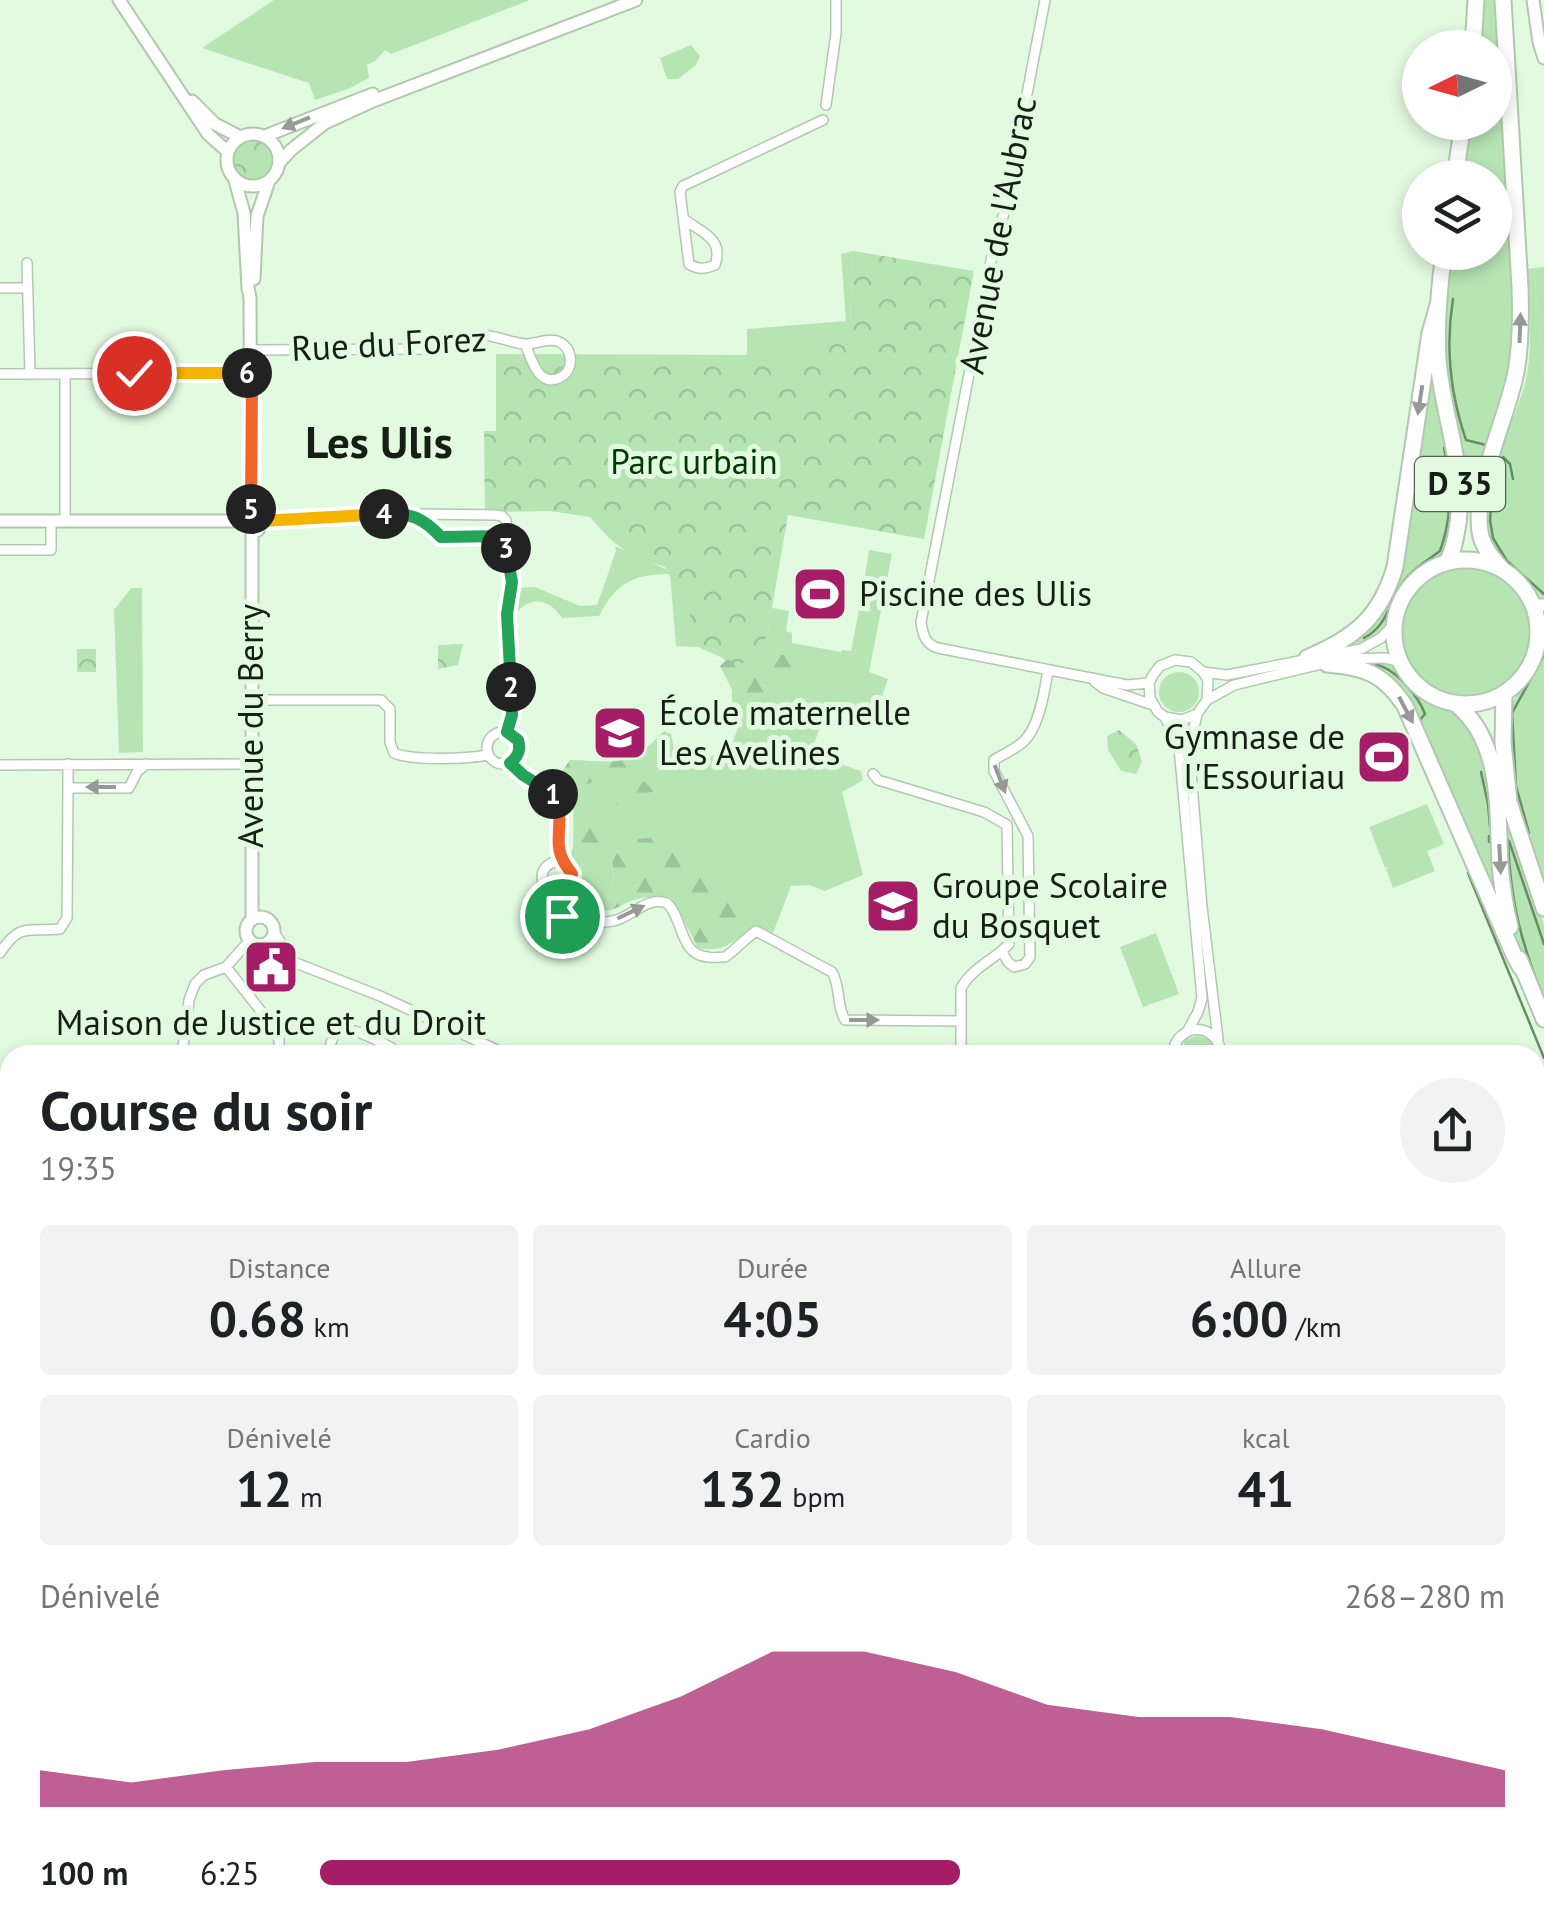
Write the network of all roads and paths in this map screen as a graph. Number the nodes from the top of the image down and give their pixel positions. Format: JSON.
{"nodes":[{"id":1,"x":119,"y":0,"type":"edge"},
{"id":2,"x":615,"y":0,"type":"edge"},
{"id":3,"x":636,"y":0,"type":"edge"},
{"id":4,"x":836,"y":0,"type":"edge"},
{"id":5,"x":1045,"y":0,"type":"edge"},
{"id":6,"x":1476,"y":0,"type":"edge"},
{"id":7,"x":1503,"y":0,"type":"edge"},
{"id":8,"x":1533,"y":0,"type":"edge"},
{"id":9,"x":1474,"y":30,"type":"edge"},
{"id":10,"x":1544,"y":58,"type":"edge"},
{"id":11,"x":178,"y":88,"type":"junction"},
{"id":12,"x":826,"y":105,"type":"dead end"},
{"id":13,"x":823,"y":120,"type":"dead end"},
{"id":14,"x":265,"y":136,"type":"junction"},
{"id":15,"x":240,"y":138,"type":"junction"},
{"id":16,"x":228,"y":152,"type":"junction"},
{"id":17,"x":280,"y":163,"type":"junction"},
{"id":18,"x":234,"y":177,"type":"junction"},
{"id":19,"x":268,"y":181,"type":"junction"},
{"id":20,"x":684,"y":220,"type":"junction"},
{"id":21,"x":27,"y":263,"type":"dead end"},
{"id":22,"x":1442,"y":270,"type":"edge"},
{"id":23,"x":0,"y":288,"type":"edge"},
{"id":24,"x":28,"y":288,"type":"junction"},
{"id":25,"x":250,"y":298,"type":"junction"},
{"id":26,"x":1438,"y":304,"type":"junction"},
{"id":27,"x":524,"y":344,"type":"junction"},
{"id":28,"x":252,"y":350,"type":"junction"},
{"id":29,"x":252,"y":373,"type":"junction"},
{"id":30,"x":0,"y":374,"type":"edge"},
{"id":31,"x":30,"y":374,"type":"junction"},
{"id":32,"x":64,"y":374,"type":"junction"},
{"id":33,"x":251,"y":510,"type":"junction"},
{"id":34,"x":415,"y":516,"type":"junction"},
{"id":35,"x":0,"y":521,"type":"edge"},
{"id":36,"x":58,"y":521,"type":"junction"},
{"id":37,"x":240,"y":521,"type":"junction"},
{"id":38,"x":262,"y":521,"type":"junction"},
{"id":39,"x":252,"y":532,"type":"junction"},
{"id":40,"x":503,"y":536,"type":"junction"},
{"id":41,"x":0,"y":550,"type":"edge"},
{"id":42,"x":1446,"y":563,"type":"junction"},
{"id":43,"x":1502,"y":569,"type":"junction"},
{"id":44,"x":1539,"y":605,"type":"edge"},
{"id":45,"x":1395,"y":623,"type":"junction"},
{"id":46,"x":1541,"y":638,"type":"edge"},
{"id":47,"x":1307,"y":658,"type":"junction"},
{"id":48,"x":1327,"y":664,"type":"junction"},
{"id":49,"x":1403,"y":667,"type":"junction"},
{"id":50,"x":1048,"y":670,"type":"junction"},
{"id":51,"x":1203,"y":672,"type":"junction"},
{"id":52,"x":1088,"y":678,"type":"junction"},
{"id":53,"x":1150,"y":683,"type":"junction"},
{"id":54,"x":1504,"y":694,"type":"junction"},
{"id":55,"x":252,"y":700,"type":"junction"},
{"id":56,"x":1208,"y":700,"type":"junction"},
{"id":57,"x":1456,"y":704,"type":"junction"},
{"id":58,"x":1153,"y":705,"type":"junction"},
{"id":59,"x":1198,"y":714,"type":"junction"},
{"id":60,"x":1165,"y":717,"type":"junction"},
{"id":61,"x":507,"y":732,"type":"junction"},
{"id":62,"x":488,"y":754,"type":"junction"},
{"id":63,"x":510,"y":763,"type":"junction"},
{"id":64,"x":68,"y":764,"type":"junction"},
{"id":65,"x":146,"y":764,"type":"junction"},
{"id":66,"x":252,"y":764,"type":"junction"},
{"id":67,"x":0,"y":765,"type":"edge"},
{"id":68,"x":873,"y":774,"type":"dead end"},
{"id":69,"x":68,"y":788,"type":"junction"},
{"id":70,"x":563,"y":863,"type":"junction"},
{"id":71,"x":556,"y":892,"type":"junction"},
{"id":72,"x":1544,"y":908,"type":"edge"},
{"id":73,"x":254,"y":918,"type":"junction"},
{"id":74,"x":1029,"y":927,"type":"junction"},
{"id":75,"x":1075,"y":928,"type":"dead end"},
{"id":76,"x":274,"y":932,"type":"junction"},
{"id":77,"x":249,"y":941,"type":"junction"},
{"id":78,"x":262,"y":946,"type":"junction"},
{"id":79,"x":0,"y":952,"type":"edge"},
{"id":80,"x":1002,"y":952,"type":"junction"},
{"id":81,"x":293,"y":961,"type":"junction"},
{"id":82,"x":226,"y":967,"type":"junction"},
{"id":83,"x":1522,"y":968,"type":"junction"},
{"id":84,"x":1544,"y":1019,"type":"edge"},
{"id":85,"x":961,"y":1021,"type":"junction"},
{"id":86,"x":1186,"y":1032,"type":"junction"},
{"id":87,"x":184,"y":1045,"type":"edge"},
{"id":88,"x":279,"y":1045,"type":"edge"},
{"id":89,"x":330,"y":1045,"type":"edge"},
{"id":90,"x":386,"y":1045,"type":"edge"},
{"id":91,"x":486,"y":1045,"type":"edge"},
{"id":92,"x":961,"y":1045,"type":"edge"},
{"id":93,"x":1175,"y":1045,"type":"edge"},
{"id":94,"x":1217,"y":1045,"type":"edge"},
{"id":95,"x":1221,"y":1045,"type":"edge"}],
"edges":[{"from":1,"to":11,"type":"street"},
{"from":2,"to":14,"type":"street","one_way":true},
{"from":3,"to":17,"type":"street"},
{"from":4,"to":12,"type":"street"},
{"from":5,"to":50,"type":"street","name":"Avenue de l'Aubrac"},
{"from":6,"to":9,"type":"main road"},
{"from":43,"to":7,"type":"main road","number":"D 35","one_way":true},
{"from":8,"to":10,"type":"street"},
{"from":11,"to":15,"type":"street"},
{"from":11,"to":16,"type":"street"},
{"from":13,"to":20,"type":"street"},
{"from":14,"to":15,"type":"street"},
{"from":14,"to":17,"type":"street"},
{"from":15,"to":16,"type":"street"},
{"from":16,"to":18,"type":"street"},
{"from":17,"to":19,"type":"street"},
{"from":18,"to":19,"type":"street"},
{"from":18,"to":25,"type":"street"},
{"from":19,"to":25,"type":"street"},
{"from":20,"to":20,"type":"street"},
{"from":21,"to":24,"type":"street"},
{"from":22,"to":26,"type":"main road","number":"D 35"},
{"from":23,"to":24,"type":"street"},
{"from":24,"to":31,"type":"street"},
{"from":25,"to":28,"type":"street"},
{"from":26,"to":42,"type":"main road","number":"D 35"},
{"from":26,"to":47,"type":"main road","one_way":true},
{"from":27,"to":27,"type":"street","name":"Rue du Forez"},
{"from":27,"to":28,"type":"street","name":"Rue du Forez"},
{"from":28,"to":29,"type":"street"},
{"from":29,"to":32,"type":"street"},
{"from":29,"to":33,"type":"street"},
{"from":30,"to":31,"type":"street"},
{"from":31,"to":32,"type":"street"},
{"from":32,"to":36,"type":"street"},
{"from":33,"to":37,"type":"street"},
{"from":33,"to":38,"type":"street"},
{"from":34,"to":38,"type":"street"},
{"from":34,"to":40,"type":"street"},
{"from":34,"to":40,"type":"street"},
{"from":35,"to":36,"type":"street"},
{"from":36,"to":37,"type":"street"},
{"from":36,"to":41,"type":"street"},
{"from":37,"to":39,"type":"street"},
{"from":38,"to":39,"type":"street"},
{"from":39,"to":55,"type":"street","name":"Avenue du Berry"},
{"from":40,"to":61,"type":"street"},
{"from":42,"to":43,"type":"main road"},
{"from":42,"to":45,"type":"main road"},
{"from":43,"to":44,"type":"main road"},
{"from":44,"to":46,"type":"main road"},
{"from":45,"to":47,"type":"street"},
{"from":45,"to":49,"type":"main road"},
{"from":46,"to":54,"type":"main road"},
{"from":47,"to":51,"type":"street"},
{"from":48,"to":49,"type":"street"},
{"from":48,"to":56,"type":"street"},
{"from":48,"to":83,"type":"main road","one_way":true},
{"from":49,"to":57,"type":"main road"},
{"from":50,"to":52,"type":"street"},
{"from":50,"to":74,"type":"street","one_way":true},
{"from":51,"to":53,"type":"street"},
{"from":51,"to":56,"type":"street"},
{"from":52,"to":53,"type":"street"},
{"from":52,"to":58,"type":"street"},
{"from":53,"to":58,"type":"street"},
{"from":54,"to":57,"type":"main road"},
{"from":54,"to":72,"type":"main road"},
{"from":55,"to":62,"type":"street"},
{"from":55,"to":66,"type":"street","name":"Avenue du Berry"},
{"from":56,"to":59,"type":"street"},
{"from":57,"to":83,"type":"main road","one_way":true},
{"from":58,"to":60,"type":"street"},
{"from":59,"to":60,"type":"street"},
{"from":59,"to":95,"type":"street"},
{"from":60,"to":86,"type":"street"},
{"from":61,"to":62,"type":"street"},
{"from":61,"to":63,"type":"street"},
{"from":62,"to":63,"type":"street"},
{"from":63,"to":70,"type":"street"},
{"from":64,"to":65,"type":"street"},
{"from":64,"to":67,"type":"street"},
{"from":64,"to":69,"type":"street"},
{"from":65,"to":66,"type":"street"},
{"from":65,"to":69,"type":"street","one_way":true},
{"from":66,"to":73,"type":"street","name":"Avenue du Berry"},
{"from":68,"to":80,"type":"street"},
{"from":69,"to":79,"type":"street"},
{"from":70,"to":71,"type":"street"},
{"from":70,"to":71,"type":"street"},
{"from":71,"to":85,"type":"street","one_way":true},
{"from":73,"to":76,"type":"street"},
{"from":73,"to":77,"type":"street"},
{"from":74,"to":75,"type":"street"},
{"from":74,"to":80,"type":"street"},
{"from":76,"to":78,"type":"street"},
{"from":76,"to":81,"type":"street"},
{"from":77,"to":78,"type":"street"},
{"from":77,"to":82,"type":"street"},
{"from":78,"to":81,"type":"street"},
{"from":80,"to":85,"type":"street"},
{"from":81,"to":91,"type":"street"},
{"from":82,"to":87,"type":"street"},
{"from":82,"to":88,"type":"street"},
{"from":83,"to":84,"type":"main road"},
{"from":85,"to":92,"type":"street"},
{"from":86,"to":93,"type":"street"},
{"from":86,"to":94,"type":"street"},
{"from":89,"to":90,"type":"street"}]}
